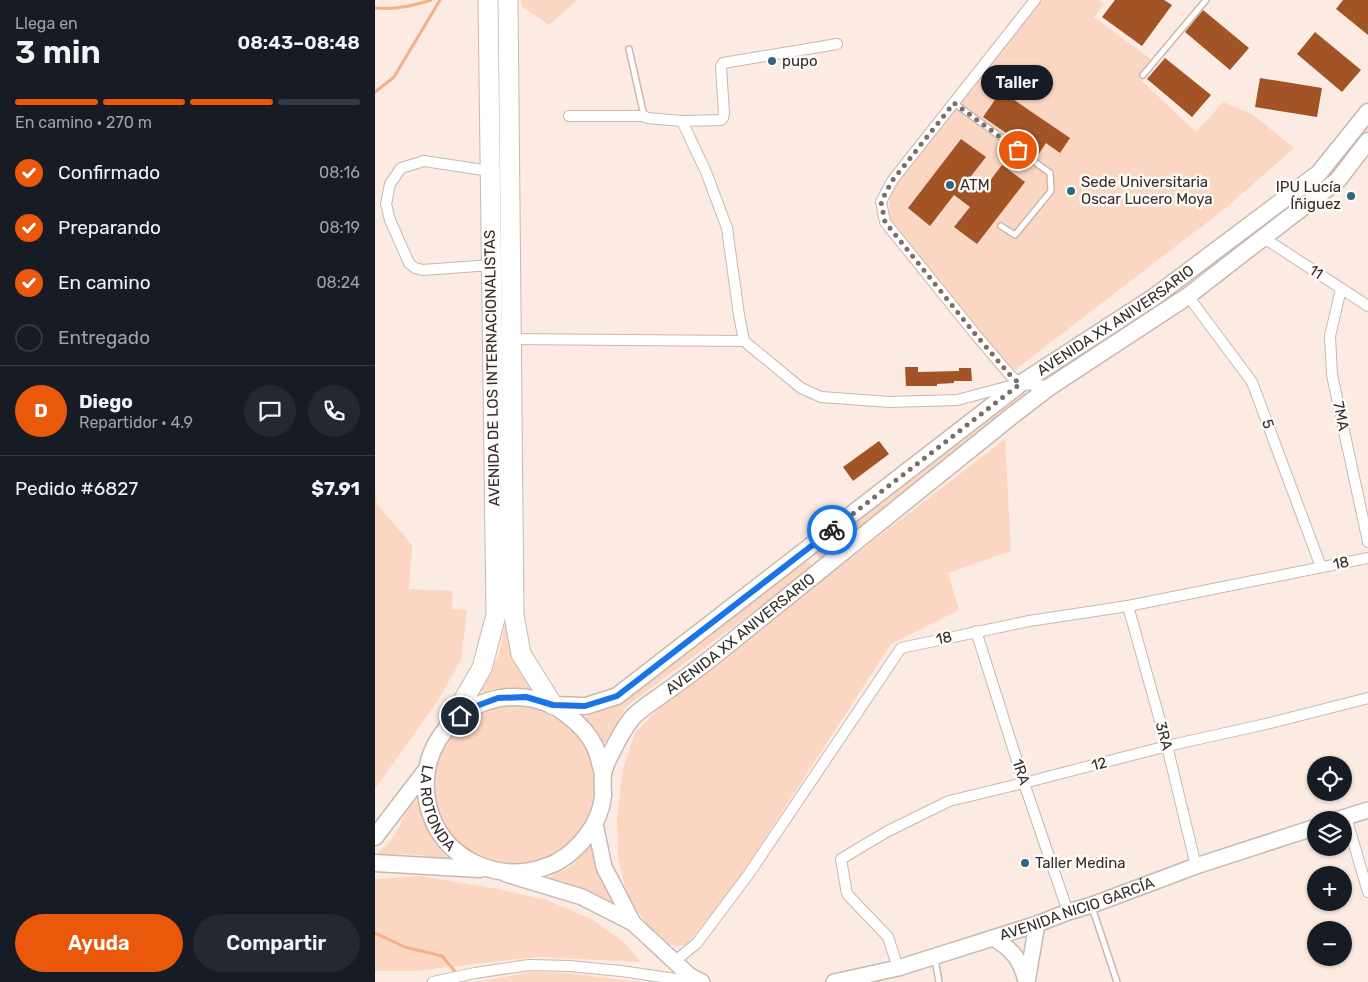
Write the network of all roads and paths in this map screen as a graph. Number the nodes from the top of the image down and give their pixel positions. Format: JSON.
{"nodes":[{"id":1,"x":488,"y":0,"type":"edge"},
{"id":2,"x":508,"y":0,"type":"edge"},
{"id":3,"x":1035,"y":0,"type":"edge"},
{"id":4,"x":1206,"y":0,"type":"edge"},
{"id":5,"x":837,"y":44,"type":"dead end"},
{"id":6,"x":629,"y":49,"type":"dead end"},
{"id":7,"x":1143,"y":75,"type":"dead end"},
{"id":8,"x":954,"y":103,"type":"junction"},
{"id":9,"x":1368,"y":112,"type":"edge"},
{"id":10,"x":569,"y":116,"type":"dead end"},
{"id":11,"x":644,"y":116,"type":"junction"},
{"id":12,"x":682,"y":121,"type":"junction"},
{"id":13,"x":1368,"y":141,"type":"edge"},
{"id":14,"x":490,"y":171,"type":"junction"},
{"id":15,"x":1001,"y":226,"type":"dead end"},
{"id":16,"x":1263,"y":238,"type":"junction"},
{"id":17,"x":491,"y":265,"type":"junction"},
{"id":18,"x":1341,"y":289,"type":"junction"},
{"id":19,"x":1189,"y":296,"type":"junction"},
{"id":20,"x":1368,"y":306,"type":"edge"},
{"id":21,"x":511,"y":339,"type":"junction"},
{"id":22,"x":492,"y":340,"type":"junction"},
{"id":23,"x":744,"y":341,"type":"junction"},
{"id":24,"x":1020,"y":384,"type":"junction"},
{"id":25,"x":1051,"y":386,"type":"junction"},
{"id":26,"x":1368,"y":542,"type":"edge"},
{"id":27,"x":1368,"y":558,"type":"edge"},
{"id":28,"x":1321,"y":567,"type":"junction"},
{"id":29,"x":1128,"y":606,"type":"junction"},
{"id":30,"x":976,"y":631,"type":"junction"},
{"id":31,"x":1368,"y":698,"type":"edge"},
{"id":32,"x":553,"y":705,"type":"junction"},
{"id":33,"x":449,"y":725,"type":"junction"},
{"id":34,"x":1167,"y":746,"type":"junction"},
{"id":35,"x":427,"y":769,"type":"junction"},
{"id":36,"x":603,"y":773,"type":"junction"},
{"id":37,"x":1024,"y":783,"type":"junction"},
{"id":38,"x":1368,"y":810,"type":"edge"},
{"id":39,"x":1352,"y":815,"type":"edge"},
{"id":40,"x":595,"y":824,"type":"junction"},
{"id":41,"x":1307,"y":830,"type":"edge"},
{"id":42,"x":375,"y":837,"type":"edge"},
{"id":43,"x":1352,"y":848,"type":"edge"},
{"id":44,"x":375,"y":863,"type":"edge"},
{"id":45,"x":1196,"y":866,"type":"junction"},
{"id":46,"x":493,"y":871,"type":"junction"},
{"id":47,"x":1368,"y":892,"type":"edge"},
{"id":48,"x":1092,"y":905,"type":"junction"},
{"id":49,"x":1068,"y":912,"type":"junction"},
{"id":50,"x":633,"y":923,"type":"junction"},
{"id":51,"x":1037,"y":924,"type":"junction"},
{"id":52,"x":993,"y":938,"type":"junction"},
{"id":53,"x":935,"y":956,"type":"junction"},
{"id":54,"x":674,"y":962,"type":"junction"},
{"id":55,"x":898,"y":968,"type":"junction"},
{"id":56,"x":433,"y":982,"type":"edge"},
{"id":57,"x":697,"y":982,"type":"edge"},
{"id":58,"x":703,"y":982,"type":"edge"},
{"id":59,"x":834,"y":982,"type":"edge"},
{"id":60,"x":939,"y":982,"type":"edge"},
{"id":61,"x":1027,"y":982,"type":"edge"},
{"id":62,"x":1117,"y":982,"type":"edge"}],
"edges":[{"from":1,"to":14,"type":"highway","name":"AVENIDA DE LOS INTERNACIONALISTAS"},
{"from":2,"to":21,"type":"highway","name":"AVENIDA DE LOS INTERNACIONALISTAS"},
{"from":3,"to":8,"type":"street"},
{"from":4,"to":7,"type":"lane"},
{"from":5,"to":12,"type":"street"},
{"from":6,"to":11,"type":"lane"},
{"from":8,"to":15,"type":"lane"},
{"from":8,"to":24,"type":"street"},
{"from":9,"to":24,"type":"main road","name":"AVENIDA XX ANIVERSARIO"},
{"from":10,"to":11,"type":"street"},
{"from":11,"to":12,"type":"street"},
{"from":12,"to":23,"type":"street"},
{"from":13,"to":16,"type":"main road","name":"AVENIDA XX ANIVERSARIO"},
{"from":14,"to":17,"type":"highway","name":"AVENIDA DE LOS INTERNACIONALISTAS"},
{"from":14,"to":17,"type":"street"},
{"from":16,"to":18,"type":"street","name":"11"},
{"from":16,"to":19,"type":"main road","name":"AVENIDA XX ANIVERSARIO"},
{"from":17,"to":22,"type":"highway","name":"AVENIDA DE LOS INTERNACIONALISTAS"},
{"from":18,"to":20,"type":"street","name":"11"},
{"from":18,"to":26,"type":"street","name":"7MA"},
{"from":19,"to":25,"type":"main road","name":"AVENIDA XX ANIVERSARIO"},
{"from":19,"to":28,"type":"street","name":"5"},
{"from":21,"to":22,"type":"street"},
{"from":21,"to":23,"type":"street"},
{"from":21,"to":32,"type":"highway","name":"AVENIDA DE LOS INTERNACIONALISTAS"},
{"from":22,"to":33,"type":"highway","name":"AVENIDA DE LOS INTERNACIONALISTAS"},
{"from":23,"to":24,"type":"street"},
{"from":24,"to":25,"type":"street"},
{"from":24,"to":32,"type":"main road","name":"AVENIDA XX ANIVERSARIO"},
{"from":25,"to":36,"type":"main road","name":"AVENIDA XX ANIVERSARIO"},
{"from":27,"to":28,"type":"street","name":"18"},
{"from":28,"to":29,"type":"street","name":"18"},
{"from":29,"to":30,"type":"street","name":"18"},
{"from":29,"to":34,"type":"street","name":"3RA"},
{"from":30,"to":37,"type":"street","name":"1RA"},
{"from":30,"to":54,"type":"street","name":"18"},
{"from":31,"to":34,"type":"street","name":"12"},
{"from":32,"to":33,"type":"main road","name":"LA ROTONDA"},
{"from":32,"to":36,"type":"main road","name":"LA ROTONDA"},
{"from":33,"to":35,"type":"main road","name":"LA ROTONDA"},
{"from":34,"to":37,"type":"street","name":"12"},
{"from":34,"to":45,"type":"street","name":"3RA"},
{"from":35,"to":42,"type":"main road"},
{"from":35,"to":46,"type":"main road","name":"LA ROTONDA"},
{"from":36,"to":40,"type":"main road","name":"LA ROTONDA"},
{"from":37,"to":49,"type":"street","name":"1RA"},
{"from":37,"to":55,"type":"street","name":"12"},
{"from":38,"to":39,"type":"main road"},
{"from":40,"to":46,"type":"main road","name":"LA ROTONDA"},
{"from":40,"to":50,"type":"main road"},
{"from":41,"to":45,"type":"main road","name":"AVENIDA NICIO GARCÍA"},
{"from":43,"to":47,"type":"street"},
{"from":44,"to":46,"type":"main road"},
{"from":45,"to":48,"type":"main road","name":"AVENIDA NICIO GARCÍA"},
{"from":46,"to":50,"type":"main road"},
{"from":48,"to":49,"type":"main road","name":"AVENIDA NICIO GARCÍA"},
{"from":48,"to":62,"type":"lane"},
{"from":49,"to":51,"type":"main road","name":"AVENIDA NICIO GARCÍA"},
{"from":50,"to":54,"type":"main road"},
{"from":51,"to":52,"type":"main road","name":"AVENIDA NICIO GARCÍA"},
{"from":51,"to":61,"type":"main road"},
{"from":52,"to":53,"type":"main road","name":"AVENIDA NICIO GARCÍA"},
{"from":52,"to":61,"type":"main road"},
{"from":53,"to":55,"type":"main road","name":"AVENIDA NICIO GARCÍA"},
{"from":53,"to":60,"type":"lane"},
{"from":54,"to":58,"type":"main road"},
{"from":55,"to":59,"type":"main road","name":"AVENIDA NICIO GARCÍA"},
{"from":56,"to":57,"type":"street"}]}
